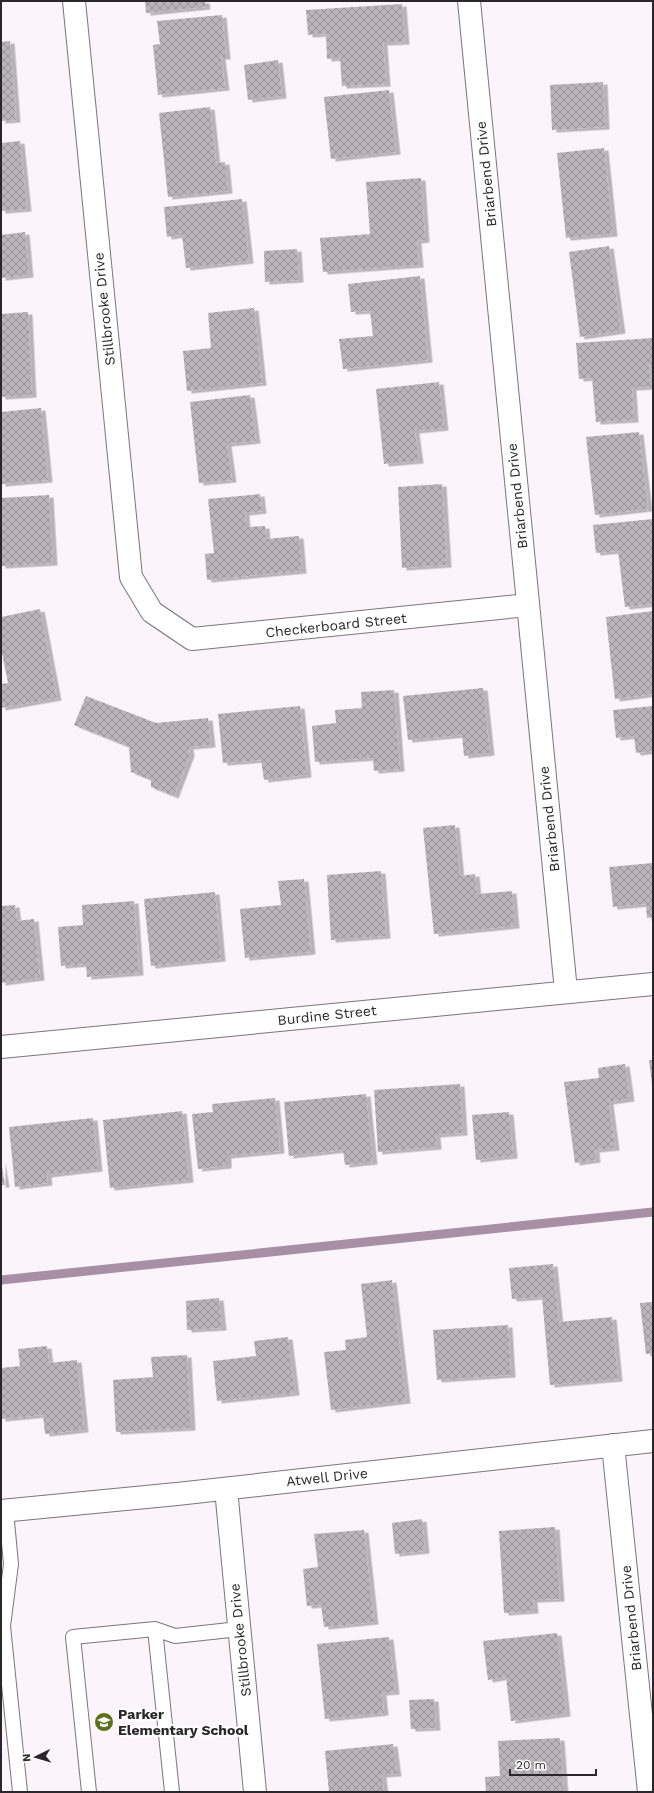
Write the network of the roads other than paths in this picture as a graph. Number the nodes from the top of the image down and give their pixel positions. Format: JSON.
{"nodes":[{"id":1,"x":74,"y":1,"type":"edge"},
{"id":2,"x":469,"y":1,"type":"edge"},
{"id":3,"x":528,"y":606,"type":"junction"},
{"id":4,"x":152,"y":612,"type":"joint"},
{"id":5,"x":653,"y":984,"type":"edge"},
{"id":6,"x":566,"y":991,"type":"junction"},
{"id":7,"x":1,"y":1047,"type":"edge"},
{"id":8,"x":653,"y":1441,"type":"edge"},
{"id":9,"x":613,"y":1445,"type":"junction"},
{"id":10,"x":226,"y":1488,"type":"junction"},
{"id":11,"x":4,"y":1511,"type":"edge"},
{"id":12,"x":155,"y":1629,"type":"junction"},
{"id":13,"x":239,"y":1629,"type":"junction"},
{"id":14,"x":20,"y":1792,"type":"edge"},
{"id":15,"x":89,"y":1792,"type":"edge"},
{"id":16,"x":172,"y":1792,"type":"edge"},
{"id":17,"x":255,"y":1792,"type":"edge"},
{"id":18,"x":649,"y":1792,"type":"edge"}],
"edges":[{"from":1,"to":4,"type":"street","name":"Stillbrooke Drive"},
{"from":2,"to":3,"type":"street","name":"Briarbend Drive"},
{"from":3,"to":4,"type":"street","name":"Checkerboard Street"},
{"from":3,"to":6,"type":"street","name":"Briarbend Drive"},
{"from":5,"to":6,"type":"street","name":"Burdine Street"},
{"from":6,"to":7,"type":"street","name":"Burdine Street"},
{"from":8,"to":9,"type":"street","name":"Atwell Drive"},
{"from":9,"to":10,"type":"street","name":"Atwell Drive"},
{"from":9,"to":18,"type":"street","name":"Briarbend Drive"},
{"from":10,"to":11,"type":"street","name":"Atwell Drive"},
{"from":10,"to":13,"type":"street","name":"Stillbrooke Drive"},
{"from":11,"to":14,"type":"lane"},
{"from":12,"to":13,"type":"lane"},
{"from":12,"to":15,"type":"lane"},
{"from":12,"to":16,"type":"lane"},
{"from":13,"to":17,"type":"street","name":"Stillbrooke Drive"}]}
